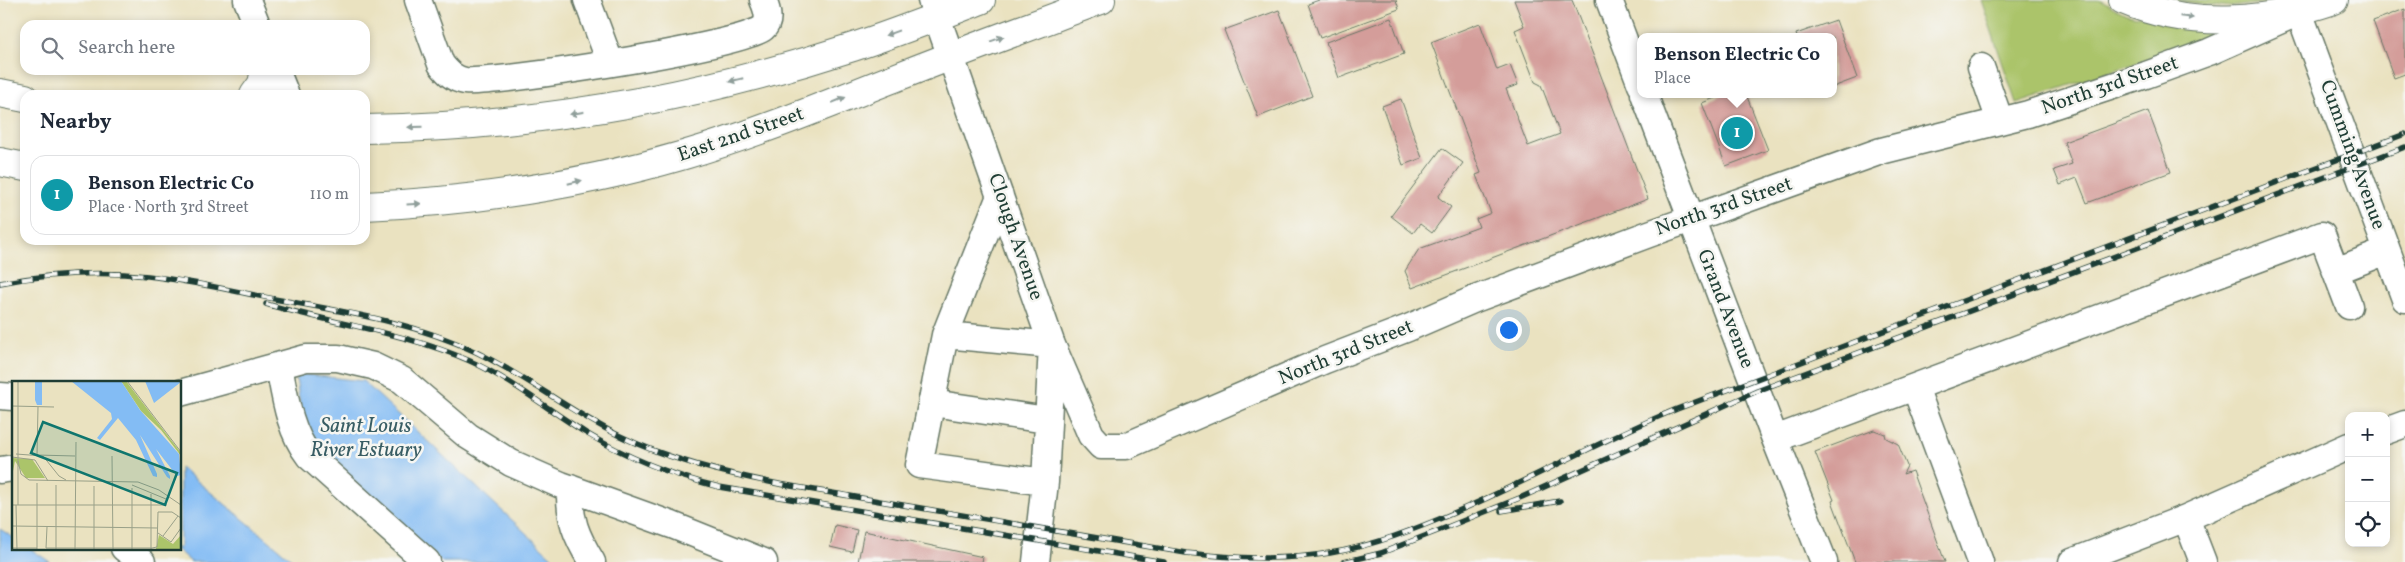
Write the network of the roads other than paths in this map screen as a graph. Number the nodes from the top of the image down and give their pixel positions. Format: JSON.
{"nodes":[{"id":1,"x":247,"y":0,"type":"edge"},
{"id":2,"x":418,"y":0,"type":"edge"},
{"id":3,"x":587,"y":0,"type":"edge"},
{"id":4,"x":763,"y":0,"type":"edge"},
{"id":5,"x":982,"y":0,"type":"edge"},
{"id":6,"x":1101,"y":0,"type":"edge"},
{"id":7,"x":1609,"y":0,"type":"edge"},
{"id":8,"x":2123,"y":0,"type":"edge"},
{"id":9,"x":2334,"y":0,"type":"edge"},
{"id":10,"x":934,"y":8,"type":"edge"},
{"id":11,"x":2299,"y":12,"type":"junction"},
{"id":12,"x":255,"y":20,"type":"edge"},
{"id":13,"x":952,"y":56,"type":"junction"},
{"id":14,"x":610,"y":62,"type":"junction"},
{"id":15,"x":1981,"y":67,"type":"dead end"},
{"id":16,"x":1637,"y":74,"type":"edge"},
{"id":17,"x":264,"y":75,"type":"edge"},
{"id":18,"x":278,"y":75,"type":"edge"},
{"id":19,"x":258,"y":90,"type":"edge"},
{"id":20,"x":284,"y":90,"type":"edge"},
{"id":21,"x":0,"y":93,"type":"edge"},
{"id":22,"x":20,"y":97,"type":"edge"},
{"id":23,"x":1646,"y":98,"type":"edge"},
{"id":24,"x":2000,"y":121,"type":"junction"},
{"id":25,"x":370,"y":129,"type":"edge"},
{"id":26,"x":0,"y":162,"type":"edge"},
{"id":27,"x":20,"y":166,"type":"edge"},
{"id":28,"x":1000,"y":196,"type":"junction"},
{"id":29,"x":370,"y":206,"type":"edge"},
{"id":30,"x":1692,"y":219,"type":"junction"},
{"id":31,"x":2388,"y":251,"type":"junction"},
{"id":32,"x":2336,"y":271,"type":"junction"},
{"id":33,"x":2405,"y":299,"type":"edge"},
{"id":34,"x":2350,"y":306,"type":"dead end"},
{"id":35,"x":945,"y":335,"type":"junction"},
{"id":36,"x":1052,"y":345,"type":"junction"},
{"id":37,"x":279,"y":366,"type":"junction"},
{"id":38,"x":1915,"y":387,"type":"junction"},
{"id":39,"x":181,"y":393,"type":"edge"},
{"id":40,"x":932,"y":403,"type":"junction"},
{"id":41,"x":1047,"y":420,"type":"junction"},
{"id":42,"x":2405,"y":424,"type":"edge"},
{"id":43,"x":2390,"y":430,"type":"edge"},
{"id":44,"x":1775,"y":439,"type":"junction"},
{"id":45,"x":1126,"y":446,"type":"joint"},
{"id":46,"x":2345,"y":448,"type":"edge"},
{"id":47,"x":1045,"y":482,"type":"junction"},
{"id":48,"x":570,"y":488,"type":"junction"},
{"id":49,"x":2186,"y":518,"type":"junction"},
{"id":50,"x":127,"y":550,"type":"edge"},
{"id":51,"x":142,"y":562,"type":"edge"},
{"id":52,"x":428,"y":562,"type":"edge"},
{"id":53,"x":592,"y":562,"type":"edge"},
{"id":54,"x":764,"y":562,"type":"edge"},
{"id":55,"x":1036,"y":562,"type":"edge"},
{"id":56,"x":1824,"y":562,"type":"edge"},
{"id":57,"x":1980,"y":562,"type":"edge"},
{"id":58,"x":2072,"y":562,"type":"edge"},
{"id":59,"x":2203,"y":562,"type":"edge"}],
"edges":[{"from":1,"to":12,"type":"street"},
{"from":2,"to":14,"type":"street"},
{"from":3,"to":14,"type":"street"},
{"from":4,"to":14,"type":"street"},
{"from":5,"to":10,"type":"main road"},
{"from":13,"to":6,"type":"main road","name":"East 2nd Street","one_way":true},
{"from":7,"to":16,"type":"street"},
{"from":8,"to":11,"type":"main road","one_way":true},
{"from":9,"to":11,"type":"main road","name":"North 3rd Street"},
{"from":10,"to":13,"type":"street","name":"Clough Avenue"},
{"from":10,"to":25,"type":"main road","one_way":true},
{"from":11,"to":24,"type":"street","name":"North 3rd Street"},
{"from":11,"to":31,"type":"street","name":"Cumming Avenue"},
{"from":13,"to":28,"type":"street","name":"Clough Avenue"},
{"from":29,"to":13,"type":"main road","name":"East 2nd Street","one_way":true},
{"from":15,"to":24,"type":"street"},
{"from":17,"to":19,"type":"main road"},
{"from":18,"to":20,"type":"street"},
{"from":21,"to":22,"type":"main road"},
{"from":23,"to":30,"type":"street","name":"Grand Avenue"},
{"from":24,"to":30,"type":"street","name":"North 3rd Street"},
{"from":26,"to":27,"type":"main road"},
{"from":28,"to":35,"type":"street"},
{"from":28,"to":36,"type":"street","name":"Clough Avenue"},
{"from":30,"to":44,"type":"street","name":"Grand Avenue"},
{"from":30,"to":45,"type":"street","name":"North 3rd Street"},
{"from":31,"to":32,"type":"street"},
{"from":31,"to":33,"type":"street","name":"Cumming Avenue"},
{"from":32,"to":34,"type":"street"},
{"from":32,"to":38,"type":"street"},
{"from":35,"to":36,"type":"street"},
{"from":35,"to":40,"type":"street"},
{"from":36,"to":41,"type":"street"},
{"from":36,"to":45,"type":"street","name":"Clough Avenue"},
{"from":37,"to":39,"type":"street"},
{"from":37,"to":48,"type":"street"},
{"from":37,"to":52,"type":"street"},
{"from":38,"to":44,"type":"street"},
{"from":38,"to":57,"type":"street"},
{"from":40,"to":41,"type":"street"},
{"from":40,"to":47,"type":"street"},
{"from":41,"to":47,"type":"street"},
{"from":42,"to":43,"type":"street"},
{"from":44,"to":56,"type":"street","name":"Grand Avenue"},
{"from":46,"to":49,"type":"street"},
{"from":47,"to":55,"type":"street"},
{"from":48,"to":53,"type":"street"},
{"from":48,"to":54,"type":"street"},
{"from":49,"to":58,"type":"street"},
{"from":49,"to":59,"type":"street"},
{"from":50,"to":51,"type":"street"}]}
